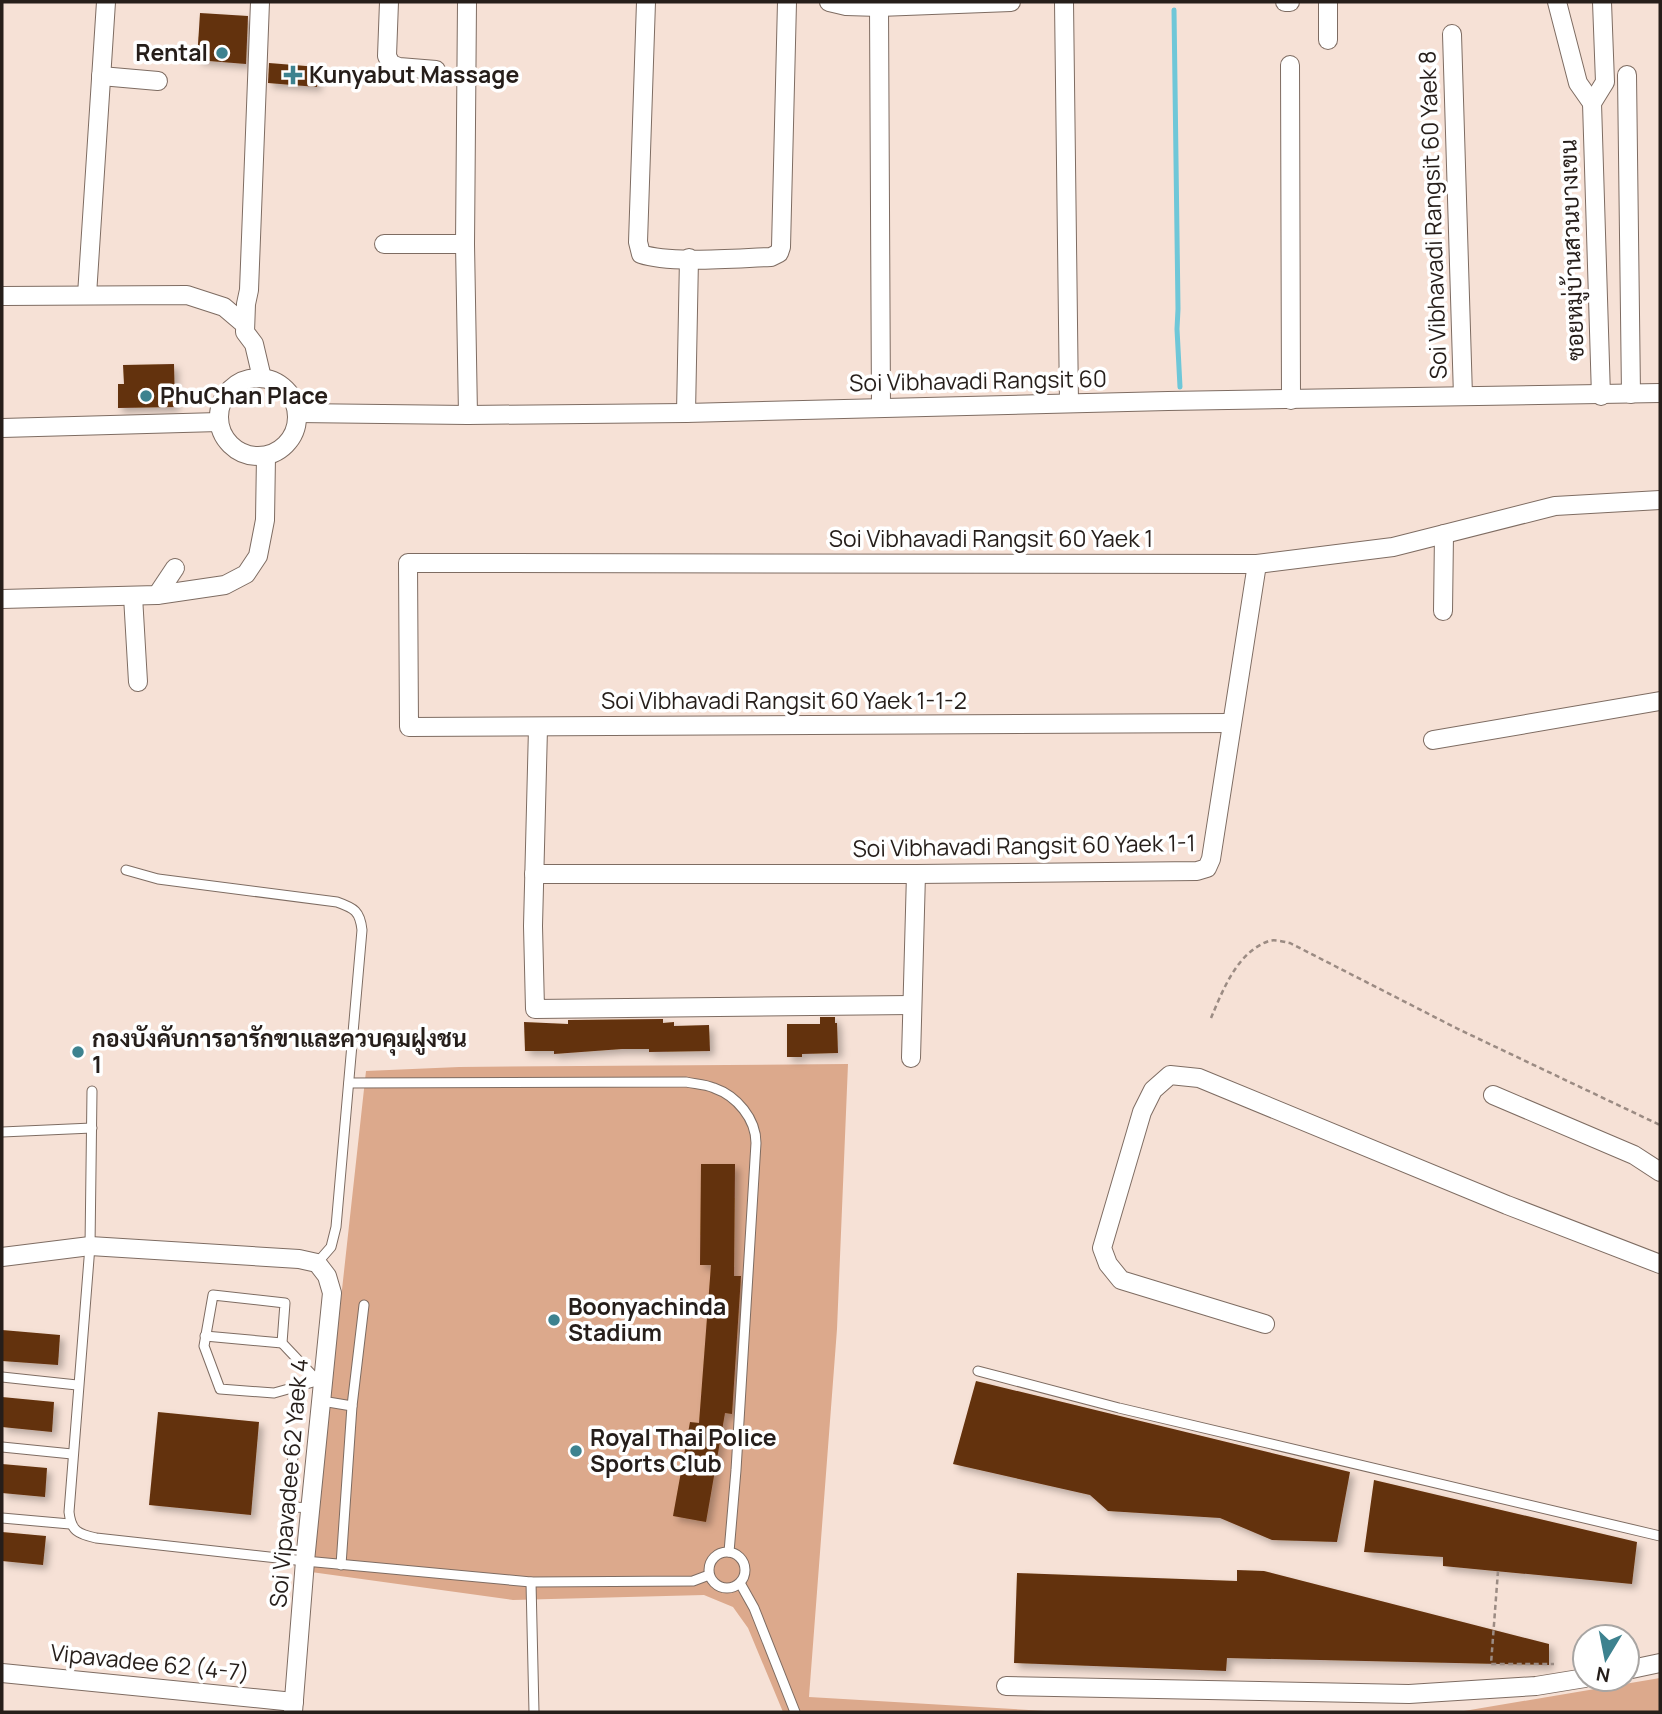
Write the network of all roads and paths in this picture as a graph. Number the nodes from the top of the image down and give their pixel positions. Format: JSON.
{"nodes":[{"id":1,"x":106,"y":2,"type":"edge"},
{"id":2,"x":260,"y":2,"type":"edge"},
{"id":3,"x":389,"y":2,"type":"edge"},
{"id":4,"x":467,"y":2,"type":"edge"},
{"id":5,"x":646,"y":2,"type":"edge"},
{"id":6,"x":787,"y":2,"type":"edge"},
{"id":7,"x":828,"y":2,"type":"edge"},
{"id":8,"x":1011,"y":2,"type":"edge"},
{"id":9,"x":1064,"y":2,"type":"edge"},
{"id":10,"x":1328,"y":2,"type":"edge"},
{"id":11,"x":1557,"y":2,"type":"edge"},
{"id":12,"x":1602,"y":2,"type":"edge"},
{"id":13,"x":879,"y":7,"type":"junction"},
{"id":14,"x":1452,"y":34,"type":"dead end"},
{"id":15,"x":1328,"y":40,"type":"dead end"},
{"id":16,"x":1290,"y":65,"type":"dead end"},
{"id":17,"x":436,"y":70,"type":"dead end"},
{"id":18,"x":1627,"y":75,"type":"dead end"},
{"id":19,"x":101,"y":76,"type":"junction"},
{"id":20,"x":158,"y":81,"type":"dead end"},
{"id":21,"x":1592,"y":103,"type":"junction"},
{"id":22,"x":384,"y":244,"type":"dead end"},
{"id":23,"x":466,"y":244,"type":"junction"},
{"id":24,"x":689,"y":258,"type":"junction"},
{"id":25,"x":87,"y":295,"type":"junction"},
{"id":26,"x":2,"y":296,"type":"edge"},
{"id":27,"x":244,"y":324,"type":"junction"},
{"id":28,"x":262,"y":378,"type":"junction"},
{"id":29,"x":1660,"y":393,"type":"edge"},
{"id":30,"x":1632,"y":394,"type":"junction"},
{"id":31,"x":1463,"y":396,"type":"junction"},
{"id":32,"x":1601,"y":396,"type":"junction"},
{"id":33,"x":1291,"y":400,"type":"junction"},
{"id":34,"x":1069,"y":403,"type":"junction"},
{"id":35,"x":881,"y":408,"type":"junction"},
{"id":36,"x":298,"y":413,"type":"junction"},
{"id":37,"x":686,"y":413,"type":"junction"},
{"id":38,"x":468,"y":415,"type":"junction"},
{"id":39,"x":219,"y":422,"type":"junction"},
{"id":40,"x":2,"y":428,"type":"edge"},
{"id":41,"x":266,"y":456,"type":"junction"},
{"id":42,"x":1660,"y":500,"type":"edge"},
{"id":43,"x":1444,"y":534,"type":"junction"},
{"id":44,"x":1257,"y":564,"type":"junction"},
{"id":45,"x":175,"y":568,"type":"dead end"},
{"id":46,"x":157,"y":595,"type":"junction"},
{"id":47,"x":133,"y":596,"type":"junction"},
{"id":48,"x":2,"y":599,"type":"edge"},
{"id":49,"x":1443,"y":611,"type":"dead end"},
{"id":50,"x":409,"y":655,"type":"joint"},
{"id":51,"x":138,"y":682,"type":"dead end"},
{"id":52,"x":1660,"y":701,"type":"edge"},
{"id":53,"x":1231,"y":723,"type":"junction"},
{"id":54,"x":538,"y":727,"type":"junction"},
{"id":55,"x":1433,"y":740,"type":"dead end"},
{"id":56,"x":126,"y":870,"type":"dead end"},
{"id":57,"x":534,"y":874,"type":"junction"},
{"id":58,"x":916,"y":874,"type":"junction"},
{"id":59,"x":912,"y":1005,"type":"junction"},
{"id":60,"x":1211,"y":1018,"type":"dead end"},
{"id":61,"x":911,"y":1058,"type":"dead end"},
{"id":62,"x":349,"y":1083,"type":"junction"},
{"id":63,"x":92,"y":1091,"type":"dead end"},
{"id":64,"x":1493,"y":1095,"type":"dead end"},
{"id":65,"x":1660,"y":1125,"type":"edge"},
{"id":66,"x":92,"y":1128,"type":"junction"},
{"id":67,"x":2,"y":1132,"type":"edge"},
{"id":68,"x":1660,"y":1172,"type":"edge"},
{"id":69,"x":90,"y":1247,"type":"junction"},
{"id":70,"x":2,"y":1257,"type":"edge"},
{"id":71,"x":317,"y":1263,"type":"junction"},
{"id":72,"x":1660,"y":1264,"type":"edge"},
{"id":73,"x":365,"y":1306,"type":"dead end"},
{"id":74,"x":1265,"y":1324,"type":"dead end"},
{"id":75,"x":205,"y":1336,"type":"junction"},
{"id":76,"x":282,"y":1343,"type":"junction"},
{"id":77,"x":978,"y":1371,"type":"dead end"},
{"id":78,"x":2,"y":1377,"type":"edge"},
{"id":79,"x":320,"y":1379,"type":"junction"},
{"id":80,"x":77,"y":1385,"type":"junction"},
{"id":81,"x":322,"y":1401,"type":"junction"},
{"id":82,"x":352,"y":1406,"type":"junction"},
{"id":83,"x":2,"y":1447,"type":"edge"},
{"id":84,"x":294,"y":1450,"type":"dead end"},
{"id":85,"x":72,"y":1454,"type":"junction"},
{"id":86,"x":311,"y":1508,"type":"junction"},
{"id":87,"x":2,"y":1518,"type":"edge"},
{"id":88,"x":70,"y":1524,"type":"junction"},
{"id":89,"x":1660,"y":1536,"type":"edge"},
{"id":90,"x":729,"y":1552,"type":"junction"},
{"id":91,"x":305,"y":1561,"type":"junction"},
{"id":92,"x":341,"y":1565,"type":"junction"},
{"id":93,"x":1498,"y":1571,"type":"dead end"},
{"id":94,"x":709,"y":1575,"type":"junction"},
{"id":95,"x":531,"y":1582,"type":"junction"},
{"id":96,"x":740,"y":1583,"type":"junction"},
{"id":97,"x":1561,"y":1663,"type":"dead end"},
{"id":98,"x":1660,"y":1663,"type":"edge"},
{"id":99,"x":1641,"y":1667,"type":"edge"},
{"id":100,"x":2,"y":1673,"type":"edge"},
{"id":101,"x":1571,"y":1680,"type":"edge"},
{"id":102,"x":1006,"y":1686,"type":"dead end"},
{"id":103,"x":294,"y":1707,"type":"edge"},
{"id":104,"x":534,"y":1712,"type":"edge"},
{"id":105,"x":794,"y":1712,"type":"edge"}],
"edges":[{"from":1,"to":19,"type":"street"},
{"from":2,"to":27,"type":"street"},
{"from":3,"to":17,"type":"street"},
{"from":4,"to":23,"type":"street"},
{"from":5,"to":24,"type":"street"},
{"from":6,"to":24,"type":"street"},
{"from":7,"to":13,"type":"street"},
{"from":8,"to":13,"type":"street"},
{"from":9,"to":34,"type":"street"},
{"from":10,"to":15,"type":"street"},
{"from":11,"to":21,"type":"street","name":"ซอยหมู่บ้านสวนบางเขน"},
{"from":12,"to":21,"type":"street","name":"ซอยหมู่บ้านสวนบางเขน"},
{"from":13,"to":35,"type":"street"},
{"from":14,"to":31,"type":"street","name":"Soi Vibhavadi Rangsit 60 Yaek 8"},
{"from":16,"to":33,"type":"street"},
{"from":18,"to":30,"type":"street"},
{"from":19,"to":20,"type":"street"},
{"from":19,"to":25,"type":"street"},
{"from":21,"to":32,"type":"street","name":"ซอยหมู่บ้านสวนบางเขน"},
{"from":22,"to":23,"type":"street"},
{"from":23,"to":38,"type":"street"},
{"from":24,"to":37,"type":"street"},
{"from":25,"to":26,"type":"street"},
{"from":25,"to":27,"type":"street"},
{"from":27,"to":28,"type":"street"},
{"from":28,"to":36,"type":"street"},
{"from":28,"to":39,"type":"street"},
{"from":29,"to":30,"type":"street","name":"Soi Vibhavadi Rangsit 60"},
{"from":30,"to":32,"type":"street","name":"Soi Vibhavadi Rangsit 60"},
{"from":31,"to":32,"type":"street","name":"Soi Vibhavadi Rangsit 60"},
{"from":31,"to":33,"type":"street","name":"Soi Vibhavadi Rangsit 60"},
{"from":33,"to":34,"type":"street","name":"Soi Vibhavadi Rangsit 60"},
{"from":34,"to":35,"type":"street","name":"Soi Vibhavadi Rangsit 60"},
{"from":35,"to":37,"type":"street","name":"Soi Vibhavadi Rangsit 60"},
{"from":36,"to":38,"type":"street","name":"Soi Vibhavadi Rangsit 60"},
{"from":36,"to":41,"type":"street"},
{"from":37,"to":38,"type":"street","name":"Soi Vibhavadi Rangsit 60"},
{"from":39,"to":40,"type":"street"},
{"from":39,"to":41,"type":"street"},
{"from":41,"to":46,"type":"street"},
{"from":42,"to":43,"type":"street","name":"Soi Vibhavadi Rangsit 60 Yaek 1"},
{"from":43,"to":44,"type":"street","name":"Soi Vibhavadi Rangsit 60 Yaek 1"},
{"from":43,"to":49,"type":"street"},
{"from":44,"to":50,"type":"street","name":"Soi Vibhavadi Rangsit 60 Yaek 1"},
{"from":44,"to":53,"type":"street","name":"Soi Vibhavadi Rangsit 60 Yaek 1-1"},
{"from":45,"to":46,"type":"street"},
{"from":46,"to":47,"type":"street"},
{"from":47,"to":48,"type":"street"},
{"from":47,"to":51,"type":"street"},
{"from":50,"to":54,"type":"street","name":"Soi Vibhavadi Rangsit 60 Yaek 1-1-2"},
{"from":52,"to":55,"type":"street"},
{"from":53,"to":54,"type":"street","name":"Soi Vibhavadi Rangsit 60 Yaek 1-1-2"},
{"from":53,"to":58,"type":"street","name":"Soi Vibhavadi Rangsit 60 Yaek 1-1"},
{"from":54,"to":57,"type":"street"},
{"from":56,"to":62,"type":"lane"},
{"from":57,"to":58,"type":"street","name":"Soi Vibhavadi Rangsit 60 Yaek 1-1"},
{"from":57,"to":59,"type":"street"},
{"from":58,"to":59,"type":"street"},
{"from":59,"to":61,"type":"street"},
{"from":60,"to":65,"type":"path"},
{"from":62,"to":71,"type":"lane"},
{"from":62,"to":90,"type":"lane"},
{"from":63,"to":66,"type":"lane"},
{"from":64,"to":68,"type":"street"},
{"from":66,"to":67,"type":"lane"},
{"from":66,"to":69,"type":"lane"},
{"from":69,"to":70,"type":"street"},
{"from":69,"to":71,"type":"street"},
{"from":69,"to":80,"type":"lane"},
{"from":71,"to":79,"type":"street","name":"Soi Vipavadee 62 Yaek 4"},
{"from":72,"to":74,"type":"street"},
{"from":73,"to":82,"type":"lane"},
{"from":75,"to":76,"type":"lane"},
{"from":75,"to":76,"type":"lane"},
{"from":75,"to":79,"type":"lane"},
{"from":76,"to":79,"type":"lane"},
{"from":77,"to":89,"type":"lane"},
{"from":78,"to":80,"type":"lane"},
{"from":79,"to":81,"type":"street","name":"Soi Vipavadee 62 Yaek 4"},
{"from":80,"to":85,"type":"lane"},
{"from":81,"to":82,"type":"lane"},
{"from":81,"to":86,"type":"street","name":"Soi Vipavadee 62 Yaek 4"},
{"from":82,"to":92,"type":"lane"},
{"from":83,"to":85,"type":"lane"},
{"from":84,"to":86,"type":"lane"},
{"from":85,"to":88,"type":"lane"},
{"from":86,"to":91,"type":"street","name":"Soi Vipavadee 62 Yaek 4"},
{"from":87,"to":88,"type":"lane"},
{"from":88,"to":91,"type":"lane"},
{"from":90,"to":94,"type":"lane"},
{"from":90,"to":96,"type":"lane"},
{"from":91,"to":92,"type":"lane"},
{"from":91,"to":103,"type":"street","name":"Soi Vipavadee 62 Yaek 4"},
{"from":92,"to":95,"type":"lane"},
{"from":93,"to":97,"type":"path"},
{"from":94,"to":95,"type":"lane"},
{"from":94,"to":96,"type":"lane"},
{"from":95,"to":104,"type":"lane"},
{"from":96,"to":105,"type":"lane"},
{"from":98,"to":99,"type":"street"},
{"from":100,"to":103,"type":"street","name":"Vipavadee 62 (4-7)"},
{"from":101,"to":102,"type":"street"}]}
